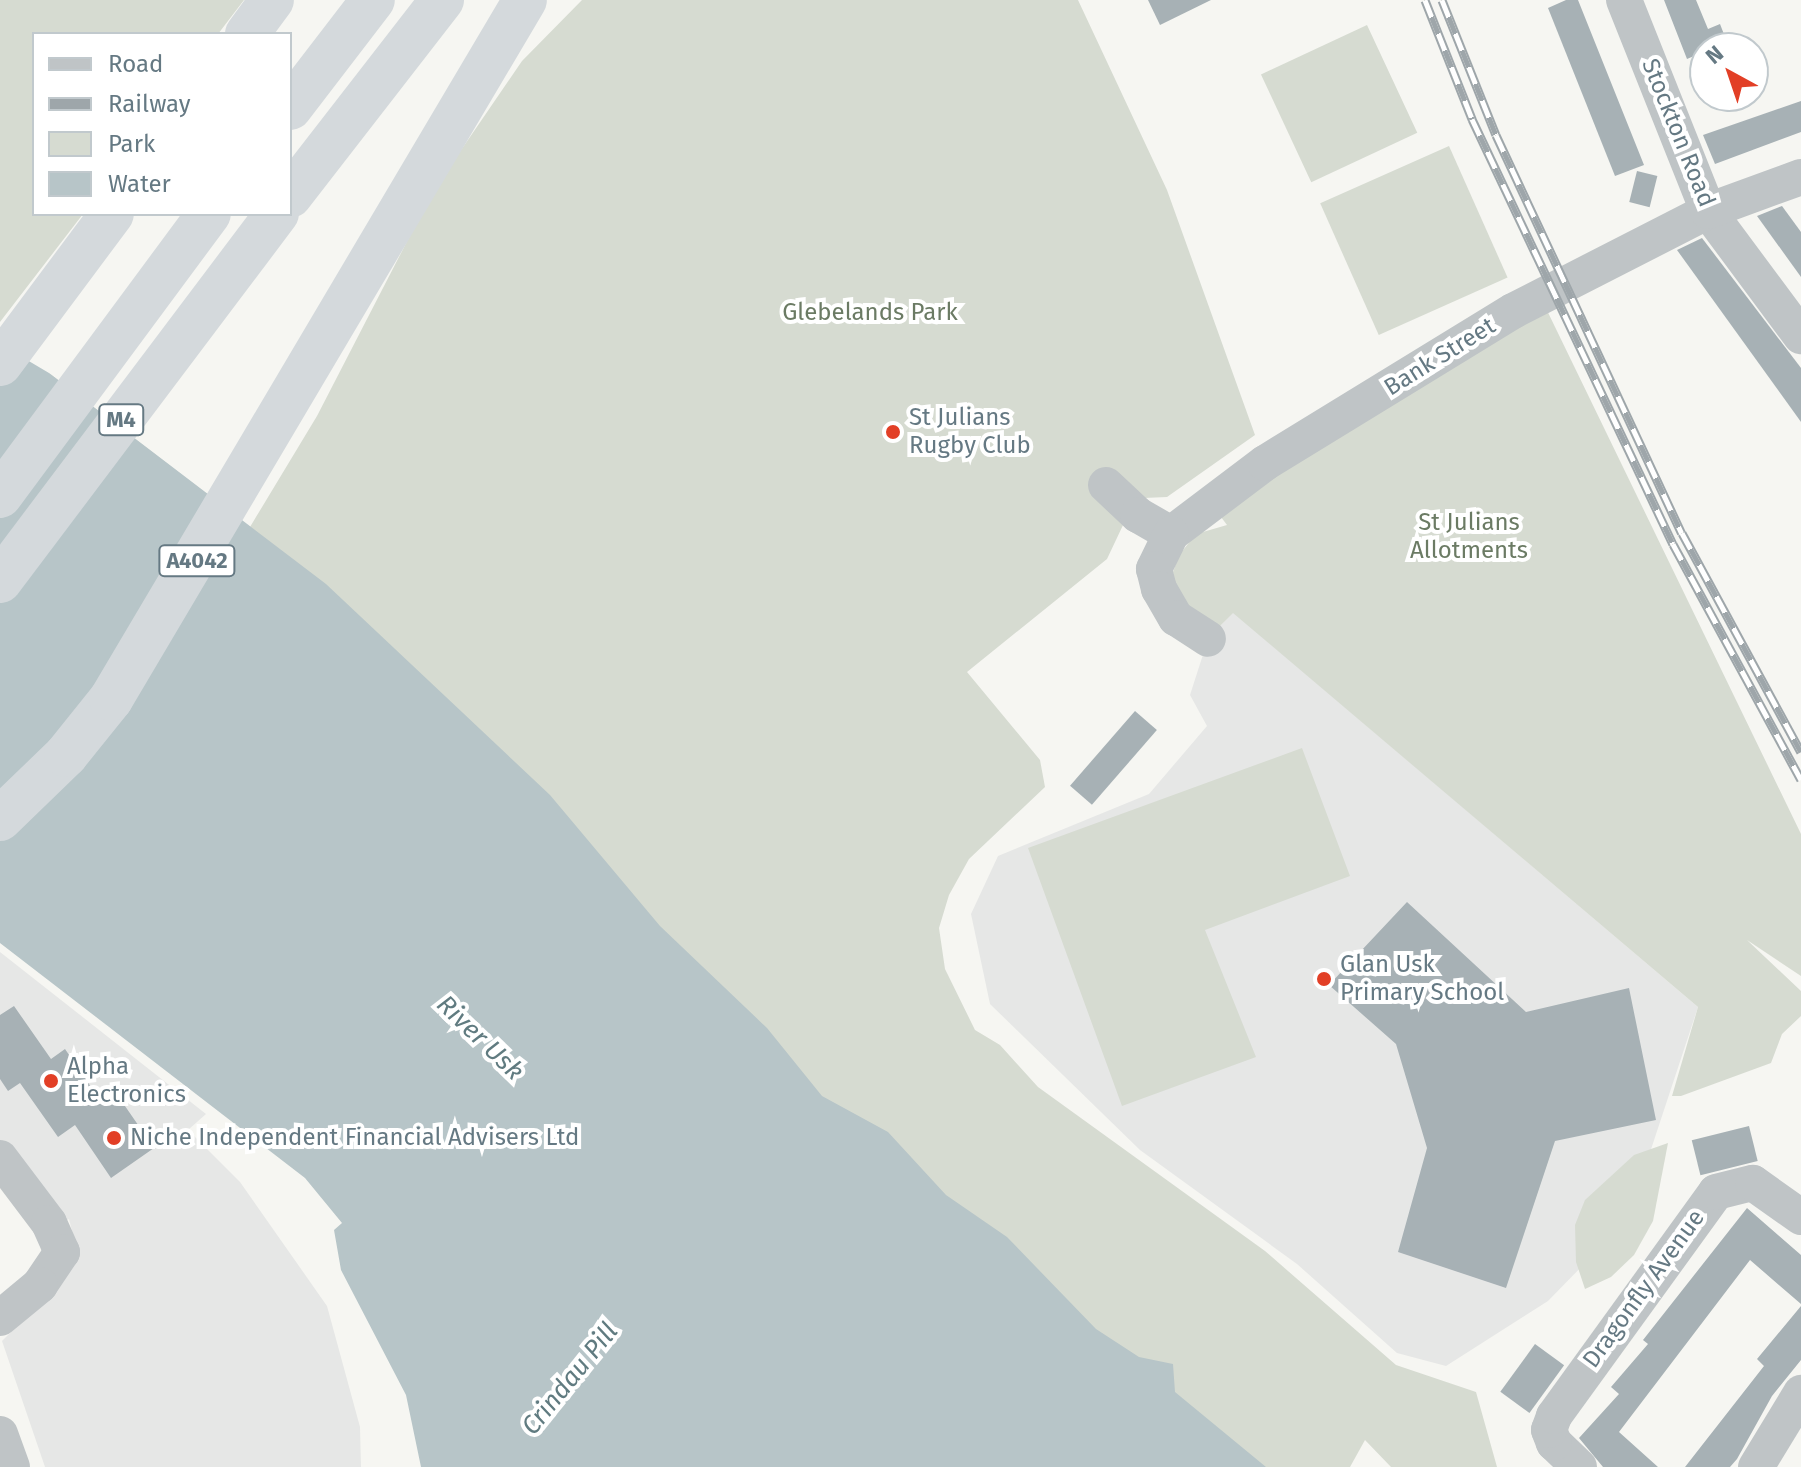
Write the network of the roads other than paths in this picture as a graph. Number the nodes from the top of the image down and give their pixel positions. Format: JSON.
{"nodes":[{"id":1,"x":272,"y":0,"type":"edge"},
{"id":2,"x":373,"y":0,"type":"edge"},
{"id":3,"x":442,"y":0,"type":"edge"},
{"id":4,"x":525,"y":0,"type":"edge"},
{"id":5,"x":1624,"y":0,"type":"edge"},
{"id":6,"x":248,"y":32,"type":"edge"},
{"id":7,"x":292,"y":105,"type":"edge"},
{"id":8,"x":1801,"y":177,"type":"edge"},
{"id":9,"x":292,"y":193,"type":"edge"},
{"id":10,"x":1708,"y":211,"type":"junction"},
{"id":11,"x":111,"y":216,"type":"edge"},
{"id":12,"x":275,"y":216,"type":"edge"},
{"id":13,"x":205,"y":219,"type":"edge"},
{"id":14,"x":1801,"y":336,"type":"edge"},
{"id":15,"x":0,"y":364,"type":"edge"},
{"id":16,"x":1106,"y":485,"type":"dead end"},
{"id":17,"x":0,"y":496,"type":"edge"},
{"id":18,"x":1171,"y":534,"type":"junction"},
{"id":19,"x":0,"y":581,"type":"edge"},
{"id":20,"x":1208,"y":639,"type":"dead end"},
{"id":21,"x":0,"y":819,"type":"edge"},
{"id":22,"x":0,"y":1158,"type":"edge"},
{"id":23,"x":1801,"y":1217,"type":"edge"},
{"id":24,"x":0,"y":1318,"type":"edge"},
{"id":25,"x":1801,"y":1393,"type":"edge"},
{"id":26,"x":1579,"y":1467,"type":"edge"},
{"id":27,"x":1756,"y":1467,"type":"edge"}],
"edges":[{"from":1,"to":6,"type":"highway"},
{"from":2,"to":7,"type":"highway"},
{"from":3,"to":9,"type":"highway"},
{"from":4,"to":21,"type":"highway","number":"A4042"},
{"from":5,"to":10,"type":"street","name":"Stockton Road"},
{"from":8,"to":10,"type":"street","name":"Bank Street"},
{"from":10,"to":14,"type":"street","name":"Stockton Road"},
{"from":10,"to":18,"type":"street","name":"Bank Street"},
{"from":11,"to":15,"type":"highway"},
{"from":12,"to":19,"type":"highway","number":"M4"},
{"from":13,"to":17,"type":"highway","number":"M4"},
{"from":16,"to":18,"type":"street"},
{"from":18,"to":20,"type":"street"},
{"from":22,"to":24,"type":"street"},
{"from":23,"to":26,"type":"street","name":"Dragonfly Avenue"},
{"from":25,"to":27,"type":"street"}]}
